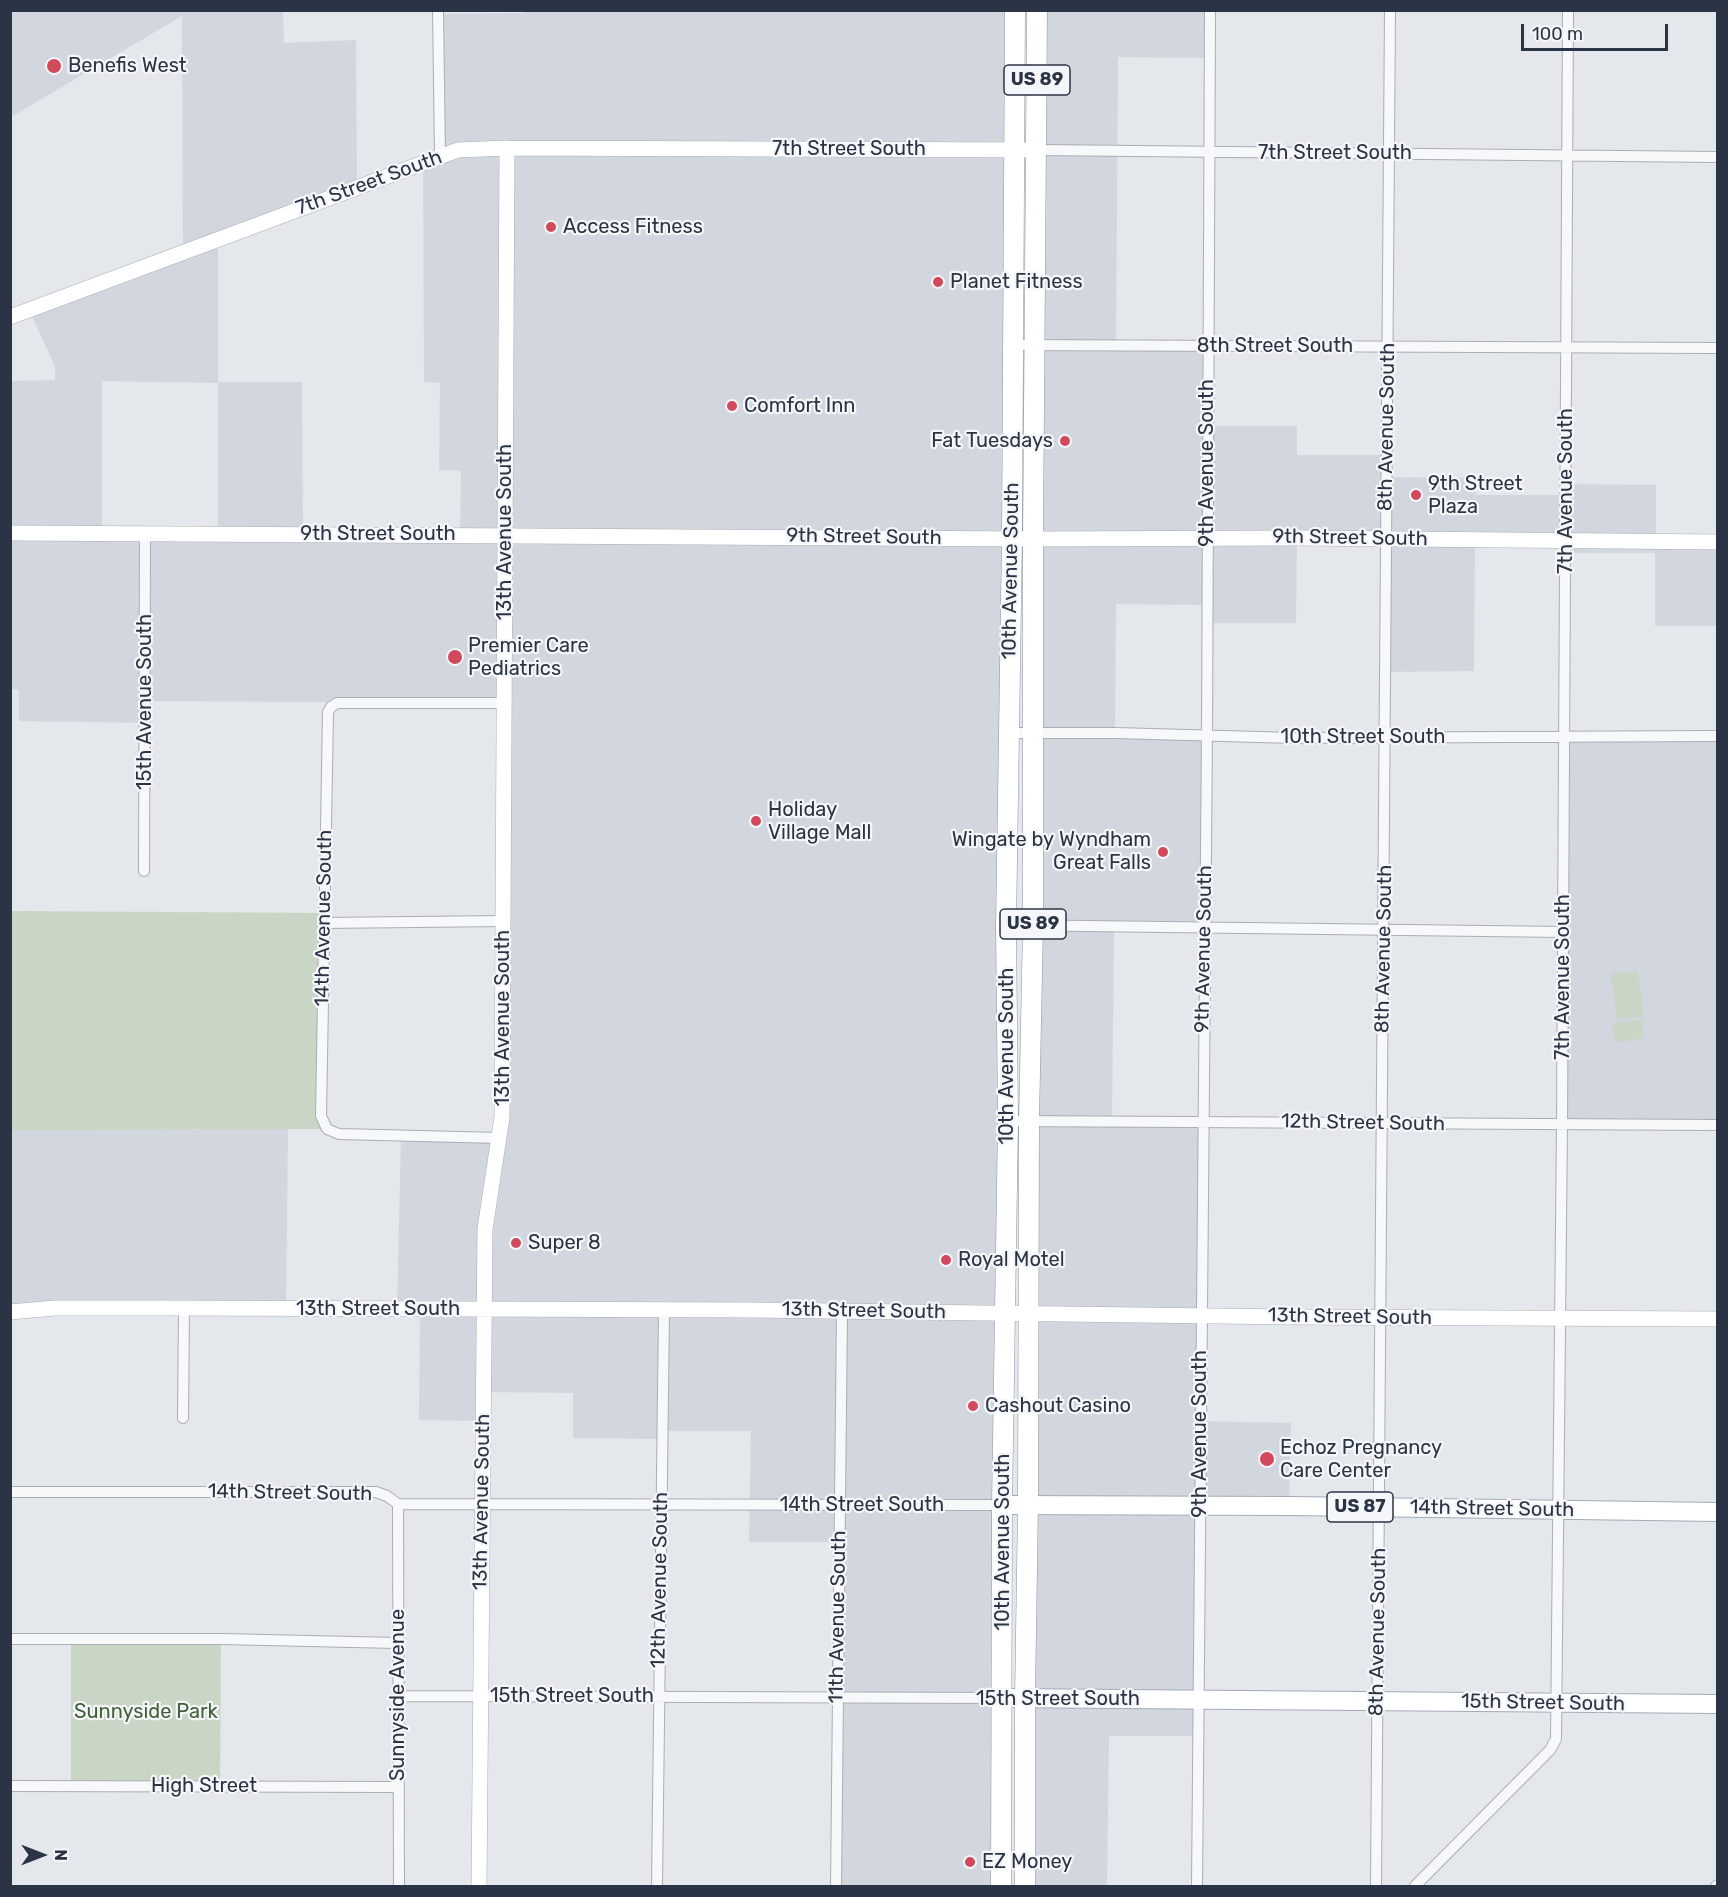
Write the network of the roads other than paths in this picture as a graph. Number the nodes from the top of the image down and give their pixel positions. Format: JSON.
{"nodes":[{"id":1,"x":438,"y":10,"type":"edge"},
{"id":2,"x":1015,"y":10,"type":"edge"},
{"id":3,"x":1037,"y":10,"type":"edge"},
{"id":4,"x":1210,"y":10,"type":"edge"},
{"id":5,"x":1390,"y":10,"type":"edge"},
{"id":6,"x":1568,"y":10,"type":"edge"},
{"id":7,"x":507,"y":148,"type":"junction"},
{"id":8,"x":1013,"y":150,"type":"junction"},
{"id":9,"x":1037,"y":150,"type":"junction"},
{"id":10,"x":1209,"y":152,"type":"junction"},
{"id":11,"x":1390,"y":153,"type":"junction"},
{"id":12,"x":1567,"y":155,"type":"junction"},
{"id":13,"x":440,"y":156,"type":"junction"},
{"id":14,"x":1718,"y":157,"type":"edge"},
{"id":15,"x":10,"y":317,"type":"edge"},
{"id":16,"x":1013,"y":345,"type":"junction"},
{"id":17,"x":1035,"y":346,"type":"junction"},
{"id":18,"x":1208,"y":346,"type":"junction"},
{"id":19,"x":1388,"y":346,"type":"junction"},
{"id":20,"x":1565,"y":347,"type":"junction"},
{"id":21,"x":1718,"y":348,"type":"edge"},
{"id":22,"x":10,"y":533,"type":"edge"},
{"id":23,"x":145,"y":533,"type":"junction"},
{"id":24,"x":504,"y":535,"type":"junction"},
{"id":25,"x":1206,"y":538,"type":"junction"},
{"id":26,"x":1012,"y":539,"type":"junction"},
{"id":27,"x":1033,"y":539,"type":"junction"},
{"id":28,"x":1386,"y":539,"type":"junction"},
{"id":29,"x":1566,"y":540,"type":"junction"},
{"id":30,"x":1718,"y":542,"type":"edge"},
{"id":31,"x":505,"y":703,"type":"junction"},
{"id":32,"x":1009,"y":734,"type":"junction"},
{"id":33,"x":1034,"y":734,"type":"junction"},
{"id":34,"x":1207,"y":734,"type":"junction"},
{"id":35,"x":1564,"y":735,"type":"junction"},
{"id":36,"x":1718,"y":736,"type":"edge"},
{"id":37,"x":1385,"y":737,"type":"junction"},
{"id":38,"x":144,"y":871,"type":"dead end"},
{"id":39,"x":504,"y":921,"type":"junction"},
{"id":40,"x":324,"y":923,"type":"junction"},
{"id":41,"x":1006,"y":925,"type":"junction"},
{"id":42,"x":1033,"y":925,"type":"junction"},
{"id":43,"x":1204,"y":929,"type":"junction"},
{"id":44,"x":1384,"y":930,"type":"junction"},
{"id":45,"x":1563,"y":932,"type":"junction"},
{"id":46,"x":1008,"y":1121,"type":"junction"},
{"id":47,"x":1029,"y":1121,"type":"junction"},
{"id":48,"x":1202,"y":1121,"type":"junction"},
{"id":49,"x":1382,"y":1123,"type":"junction"},
{"id":50,"x":1562,"y":1124,"type":"junction"},
{"id":51,"x":1718,"y":1125,"type":"edge"},
{"id":52,"x":500,"y":1138,"type":"junction"},
{"id":53,"x":184,"y":1308,"type":"junction"},
{"id":54,"x":484,"y":1310,"type":"junction"},
{"id":55,"x":664,"y":1310,"type":"junction"},
{"id":56,"x":842,"y":1311,"type":"junction"},
{"id":57,"x":10,"y":1312,"type":"edge"},
{"id":58,"x":1005,"y":1312,"type":"junction"},
{"id":59,"x":1028,"y":1313,"type":"junction"},
{"id":60,"x":1201,"y":1315,"type":"junction"},
{"id":61,"x":1381,"y":1317,"type":"junction"},
{"id":62,"x":1560,"y":1318,"type":"junction"},
{"id":63,"x":1718,"y":1319,"type":"edge"},
{"id":64,"x":183,"y":1418,"type":"dead end"},
{"id":65,"x":10,"y":1492,"type":"edge"},
{"id":66,"x":482,"y":1503,"type":"junction"},
{"id":67,"x":398,"y":1504,"type":"junction"},
{"id":68,"x":661,"y":1504,"type":"junction"},
{"id":69,"x":1028,"y":1504,"type":"junction"},
{"id":70,"x":839,"y":1505,"type":"junction"},
{"id":71,"x":1002,"y":1505,"type":"junction"},
{"id":72,"x":1200,"y":1507,"type":"junction"},
{"id":73,"x":1380,"y":1507,"type":"junction"},
{"id":74,"x":1558,"y":1510,"type":"junction"},
{"id":75,"x":1718,"y":1512,"type":"edge"},
{"id":76,"x":10,"y":1639,"type":"edge"},
{"id":77,"x":397,"y":1643,"type":"junction"},
{"id":78,"x":398,"y":1696,"type":"junction"},
{"id":79,"x":480,"y":1696,"type":"junction"},
{"id":80,"x":659,"y":1697,"type":"junction"},
{"id":81,"x":837,"y":1697,"type":"junction"},
{"id":82,"x":1025,"y":1697,"type":"junction"},
{"id":83,"x":1003,"y":1698,"type":"junction"},
{"id":84,"x":1199,"y":1699,"type":"junction"},
{"id":85,"x":1377,"y":1700,"type":"junction"},
{"id":86,"x":1557,"y":1704,"type":"junction"},
{"id":87,"x":1718,"y":1704,"type":"edge"},
{"id":88,"x":10,"y":1786,"type":"edge"},
{"id":89,"x":398,"y":1787,"type":"junction"},
{"id":90,"x":399,"y":1887,"type":"edge"},
{"id":91,"x":479,"y":1887,"type":"edge"},
{"id":92,"x":657,"y":1887,"type":"edge"},
{"id":93,"x":836,"y":1887,"type":"edge"},
{"id":94,"x":1001,"y":1887,"type":"edge"},
{"id":95,"x":1025,"y":1887,"type":"edge"},
{"id":96,"x":1197,"y":1887,"type":"edge"},
{"id":97,"x":1376,"y":1887,"type":"edge"},
{"id":98,"x":1415,"y":1887,"type":"edge"}],
"edges":[{"from":1,"to":13,"type":"street"},
{"from":2,"to":8,"type":"highway","name":"10th Avenue South","number":"US 89"},
{"from":3,"to":9,"type":"highway","name":"10th Avenue South","number":"US 89"},
{"from":4,"to":10,"type":"street","name":"9th Avenue South"},
{"from":5,"to":11,"type":"street","name":"8th Avenue South"},
{"from":6,"to":12,"type":"street","name":"7th Avenue South"},
{"from":7,"to":8,"type":"street","name":"7th Street South"},
{"from":7,"to":13,"type":"street","name":"7th Street South"},
{"from":7,"to":24,"type":"street","name":"13th Avenue South"},
{"from":8,"to":9,"type":"street","name":"7th Street South"},
{"from":8,"to":16,"type":"highway","name":"10th Avenue South","number":"US 89"},
{"from":9,"to":10,"type":"street","name":"7th Street South"},
{"from":9,"to":17,"type":"highway","name":"10th Avenue South","number":"US 89"},
{"from":10,"to":11,"type":"street","name":"7th Street South"},
{"from":10,"to":18,"type":"street","name":"9th Avenue South"},
{"from":11,"to":12,"type":"street","name":"7th Street South"},
{"from":11,"to":19,"type":"street","name":"8th Avenue South"},
{"from":12,"to":14,"type":"street","name":"7th Street South"},
{"from":12,"to":20,"type":"street","name":"7th Avenue South"},
{"from":13,"to":15,"type":"street","name":"7th Street South"},
{"from":16,"to":17,"type":"street","name":"8th Street South"},
{"from":16,"to":26,"type":"highway","name":"10th Avenue South","number":"US 89"},
{"from":17,"to":18,"type":"street","name":"8th Street South"},
{"from":17,"to":27,"type":"highway","name":"10th Avenue South","number":"US 89"},
{"from":18,"to":19,"type":"street","name":"8th Street South"},
{"from":18,"to":25,"type":"street","name":"9th Avenue South"},
{"from":19,"to":20,"type":"street","name":"8th Street South"},
{"from":19,"to":28,"type":"street","name":"8th Avenue South"},
{"from":20,"to":21,"type":"street","name":"8th Street South"},
{"from":20,"to":29,"type":"street","name":"7th Avenue South"},
{"from":22,"to":23,"type":"street","name":"9th Street South"},
{"from":23,"to":24,"type":"street","name":"9th Street South"},
{"from":23,"to":38,"type":"street","name":"15th Avenue South"},
{"from":24,"to":26,"type":"street","name":"9th Street South"},
{"from":24,"to":31,"type":"street","name":"13th Avenue South"},
{"from":25,"to":27,"type":"street","name":"9th Street South"},
{"from":25,"to":28,"type":"street","name":"9th Street South"},
{"from":25,"to":34,"type":"street","name":"9th Avenue South"},
{"from":26,"to":27,"type":"street","name":"9th Street South"},
{"from":26,"to":32,"type":"highway","name":"10th Avenue South","number":"US 89"},
{"from":27,"to":33,"type":"highway","name":"10th Avenue South","number":"US 89"},
{"from":28,"to":29,"type":"street","name":"9th Street South"},
{"from":28,"to":37,"type":"street","name":"8th Avenue South"},
{"from":29,"to":30,"type":"street","name":"9th Street South"},
{"from":29,"to":35,"type":"street","name":"7th Avenue South"},
{"from":31,"to":39,"type":"street","name":"13th Avenue South"},
{"from":31,"to":40,"type":"street","name":"14th Avenue South"},
{"from":32,"to":33,"type":"street","name":"10th Street South"},
{"from":32,"to":41,"type":"highway","name":"10th Avenue South","number":"US 89"},
{"from":33,"to":34,"type":"street","name":"10th Street South"},
{"from":33,"to":42,"type":"highway","name":"10th Avenue South","number":"US 89"},
{"from":34,"to":37,"type":"street","name":"10th Street South"},
{"from":34,"to":43,"type":"street","name":"9th Avenue South"},
{"from":35,"to":36,"type":"street","name":"10th Street South"},
{"from":35,"to":37,"type":"street","name":"10th Street South"},
{"from":35,"to":45,"type":"street","name":"7th Avenue South"},
{"from":37,"to":44,"type":"street","name":"8th Avenue South"},
{"from":39,"to":40,"type":"street"},
{"from":39,"to":52,"type":"street","name":"13th Avenue South"},
{"from":40,"to":52,"type":"street","name":"14th Avenue South"},
{"from":41,"to":42,"type":"street"},
{"from":41,"to":46,"type":"highway","name":"10th Avenue South","number":"US 89"},
{"from":42,"to":43,"type":"street"},
{"from":42,"to":47,"type":"highway","name":"10th Avenue South","number":"US 89"},
{"from":43,"to":44,"type":"street"},
{"from":43,"to":48,"type":"street","name":"9th Avenue South"},
{"from":44,"to":45,"type":"street"},
{"from":44,"to":49,"type":"street","name":"8th Avenue South"},
{"from":45,"to":50,"type":"street","name":"7th Avenue South"},
{"from":46,"to":47,"type":"street","name":"12th Street South"},
{"from":46,"to":58,"type":"highway","name":"10th Avenue South","number":"US 89"},
{"from":47,"to":48,"type":"street","name":"12th Street South"},
{"from":47,"to":59,"type":"highway","name":"10th Avenue South","number":"US 89"},
{"from":48,"to":49,"type":"street","name":"12th Street South"},
{"from":48,"to":60,"type":"street","name":"9th Avenue South"},
{"from":49,"to":50,"type":"street","name":"12th Street South"},
{"from":49,"to":61,"type":"street","name":"8th Avenue South"},
{"from":50,"to":51,"type":"street","name":"12th Street South"},
{"from":50,"to":62,"type":"street","name":"7th Avenue South"},
{"from":52,"to":54,"type":"street","name":"13th Avenue South"},
{"from":53,"to":54,"type":"street","name":"13th Street South"},
{"from":53,"to":57,"type":"street","name":"13th Street South"},
{"from":53,"to":64,"type":"street"},
{"from":54,"to":55,"type":"street","name":"13th Street South"},
{"from":54,"to":66,"type":"street","name":"13th Avenue South"},
{"from":55,"to":56,"type":"street","name":"13th Street South"},
{"from":55,"to":68,"type":"street","name":"12th Avenue South"},
{"from":56,"to":58,"type":"street","name":"13th Street South"},
{"from":56,"to":70,"type":"street","name":"11th Avenue South"},
{"from":58,"to":59,"type":"street","name":"13th Street South"},
{"from":58,"to":71,"type":"highway","name":"10th Avenue South","number":"US 89"},
{"from":59,"to":60,"type":"street","name":"13th Street South"},
{"from":59,"to":69,"type":"highway","name":"10th Avenue South","number":"US 89"},
{"from":60,"to":61,"type":"street","name":"13th Street South"},
{"from":60,"to":72,"type":"street","name":"9th Avenue South"},
{"from":61,"to":62,"type":"street","name":"13th Street South"},
{"from":61,"to":73,"type":"street","name":"8th Avenue South"},
{"from":62,"to":63,"type":"street","name":"13th Street South"},
{"from":62,"to":74,"type":"street","name":"7th Avenue South"},
{"from":65,"to":67,"type":"street","name":"14th Street South"},
{"from":66,"to":67,"type":"street","name":"14th Street South"},
{"from":66,"to":68,"type":"street","name":"14th Street South"},
{"from":66,"to":79,"type":"street","name":"13th Avenue South"},
{"from":67,"to":77,"type":"street","name":"Sunnyside Avenue"},
{"from":68,"to":70,"type":"street","name":"14th Street South"},
{"from":68,"to":80,"type":"street","name":"12th Avenue South"},
{"from":69,"to":71,"type":"main road","name":"14th Street South","number":"US 87"},
{"from":69,"to":72,"type":"main road","name":"14th Street South","number":"US 87"},
{"from":69,"to":82,"type":"highway","name":"10th Avenue South","number":"US 89"},
{"from":70,"to":71,"type":"street","name":"14th Street South"},
{"from":70,"to":81,"type":"street","name":"11th Avenue South"},
{"from":71,"to":83,"type":"highway","name":"10th Avenue South"},
{"from":72,"to":73,"type":"main road","name":"14th Street South","number":"US 87"},
{"from":72,"to":84,"type":"street","name":"9th Avenue South"},
{"from":73,"to":74,"type":"main road","name":"14th Street South","number":"US 87"},
{"from":73,"to":85,"type":"street","name":"8th Avenue South"},
{"from":74,"to":75,"type":"main road","name":"14th Street South","number":"US 87"},
{"from":74,"to":86,"type":"street","name":"7th Avenue South"},
{"from":76,"to":77,"type":"street"},
{"from":77,"to":78,"type":"street","name":"Sunnyside Avenue"},
{"from":78,"to":79,"type":"street","name":"15th Street South"},
{"from":78,"to":89,"type":"street","name":"Sunnyside Avenue"},
{"from":79,"to":80,"type":"street","name":"15th Street South"},
{"from":79,"to":91,"type":"street","name":"13th Avenue South"},
{"from":80,"to":81,"type":"street","name":"15th Street South"},
{"from":80,"to":92,"type":"street","name":"12th Avenue South"},
{"from":81,"to":83,"type":"street","name":"15th Street South"},
{"from":81,"to":93,"type":"street","name":"11th Avenue South"},
{"from":82,"to":83,"type":"main road","name":"15th Street South"},
{"from":82,"to":84,"type":"main road","name":"15th Street South"},
{"from":82,"to":95,"type":"highway","name":"10th Avenue South"},
{"from":83,"to":94,"type":"highway","name":"10th Avenue South"},
{"from":84,"to":85,"type":"main road","name":"15th Street South"},
{"from":84,"to":96,"type":"street","name":"9th Avenue South"},
{"from":85,"to":86,"type":"main road","name":"15th Street South"},
{"from":85,"to":97,"type":"street","name":"8th Avenue South"},
{"from":86,"to":87,"type":"main road","name":"15th Street South"},
{"from":86,"to":98,"type":"street","name":"7th Avenue South"},
{"from":88,"to":89,"type":"street","name":"High Street"},
{"from":89,"to":90,"type":"street","name":"Sunnyside Avenue"}]}
